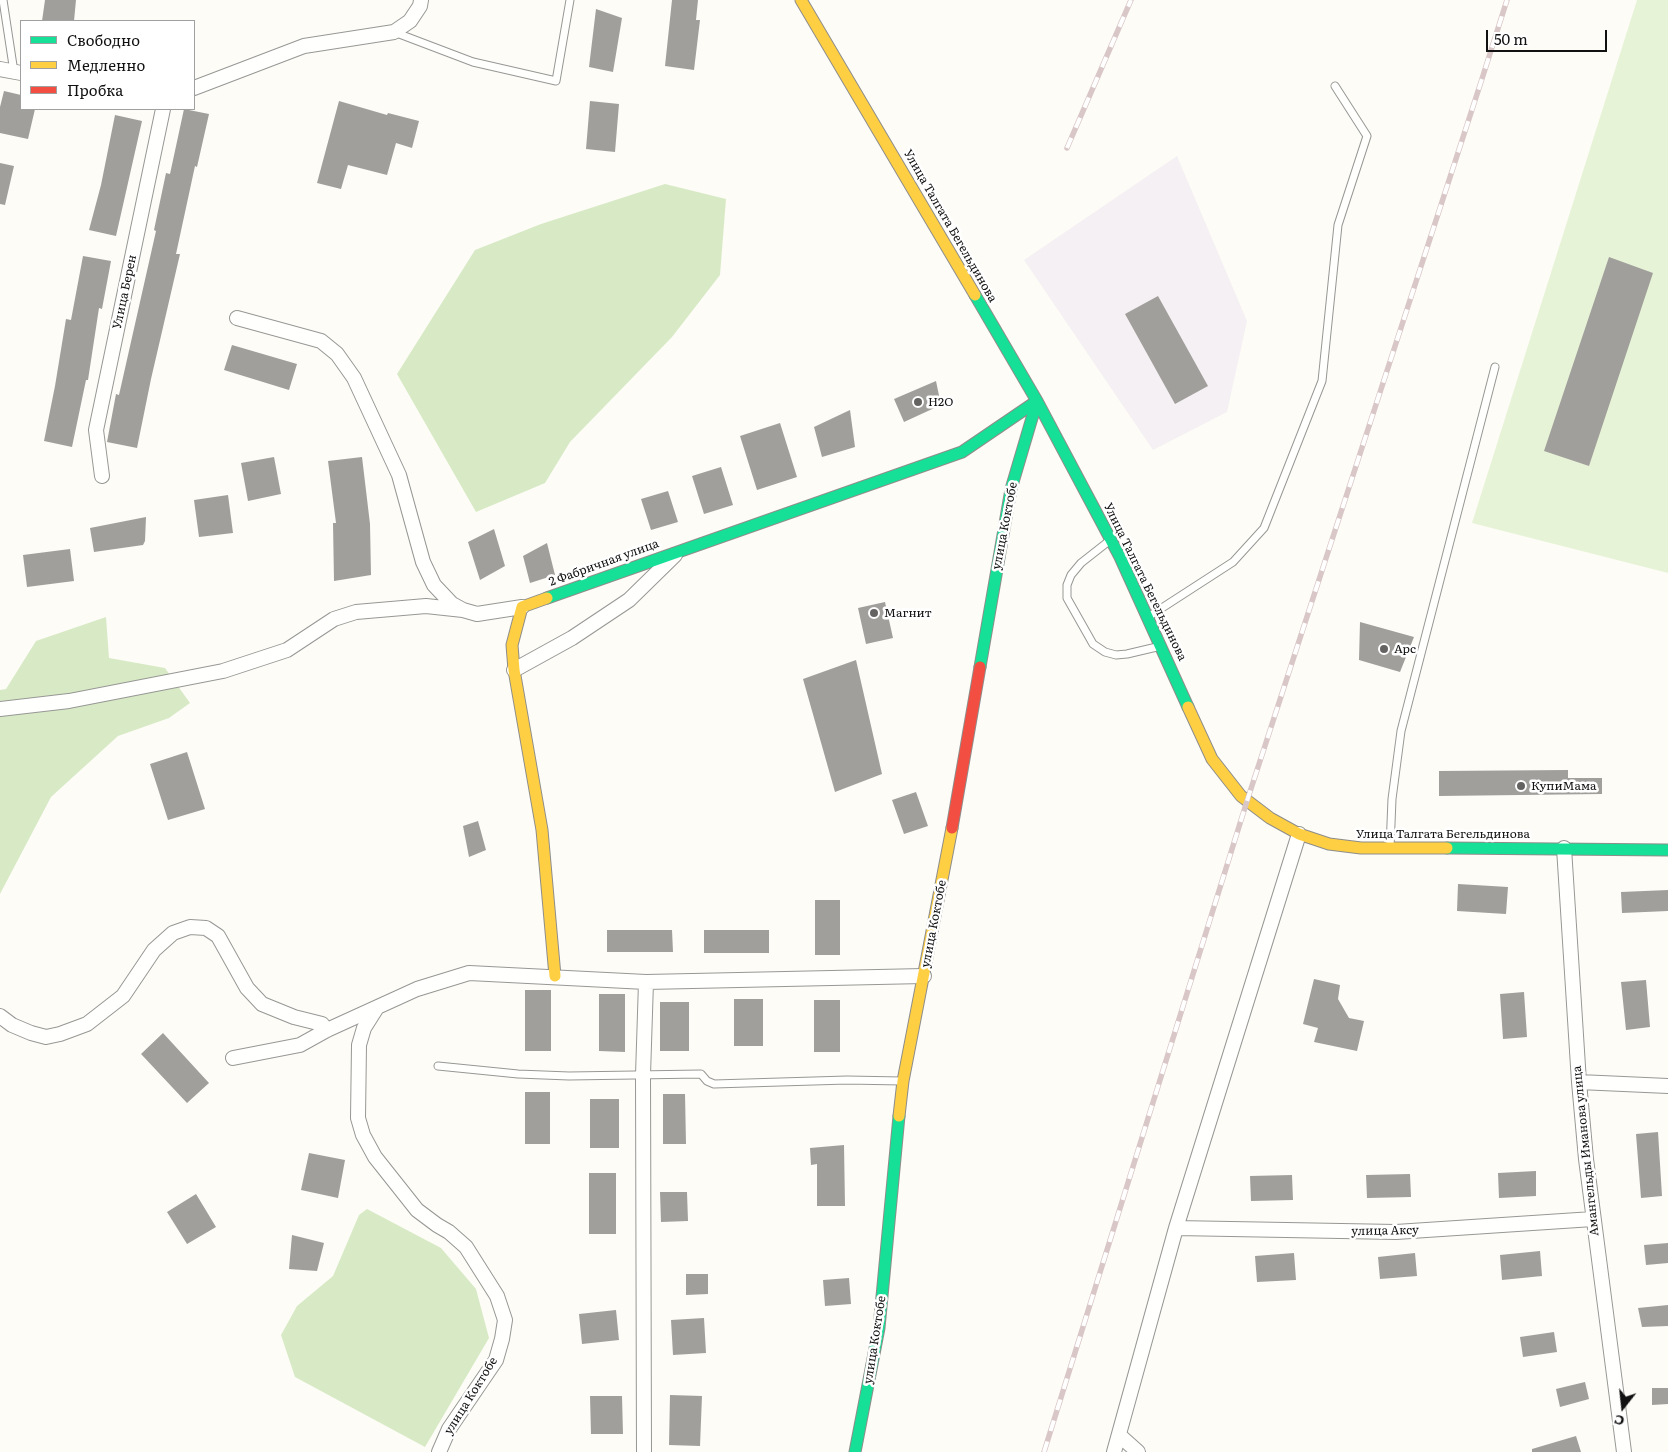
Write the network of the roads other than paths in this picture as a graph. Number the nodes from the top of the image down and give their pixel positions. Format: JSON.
{"nodes":[{"id":1,"x":3,"y":0,"type":"edge"},
{"id":2,"x":421,"y":0,"type":"edge"},
{"id":3,"x":570,"y":0,"type":"edge"},
{"id":4,"x":801,"y":0,"type":"edge"},
{"id":5,"x":394,"y":32,"type":"junction"},
{"id":6,"x":0,"y":69,"type":"edge"},
{"id":7,"x":18,"y":72,"type":"edge"},
{"id":8,"x":1335,"y":86,"type":"dead end"},
{"id":9,"x":195,"y":88,"type":"edge"},
{"id":10,"x":163,"y":110,"type":"edge"},
{"id":11,"x":237,"y":318,"type":"dead end"},
{"id":12,"x":1495,"y":367,"type":"dead end"},
{"id":13,"x":1037,"y":401,"type":"junction"},
{"id":14,"x":102,"y":476,"type":"dead end"},
{"id":15,"x":1111,"y":539,"type":"junction"},
{"id":16,"x":678,"y":551,"type":"junction"},
{"id":17,"x":522,"y":607,"type":"junction"},
{"id":18,"x":463,"y":610,"type":"junction"},
{"id":19,"x":1148,"y":617,"type":"junction"},
{"id":20,"x":1161,"y":646,"type":"junction"},
{"id":21,"x":514,"y":670,"type":"junction"},
{"id":22,"x":0,"y":709,"type":"edge"},
{"id":23,"x":1299,"y":834,"type":"junction"},
{"id":24,"x":1390,"y":848,"type":"junction"},
{"id":25,"x":1564,"y":848,"type":"junction"},
{"id":26,"x":1668,"y":850,"type":"edge"},
{"id":27,"x":555,"y":976,"type":"junction"},
{"id":28,"x":924,"y":976,"type":"junction"},
{"id":29,"x":646,"y":982,"type":"junction"},
{"id":30,"x":376,"y":1008,"type":"junction"},
{"id":31,"x":0,"y":1016,"type":"edge"},
{"id":32,"x":327,"y":1030,"type":"junction"},
{"id":33,"x":233,"y":1058,"type":"dead end"},
{"id":34,"x":438,"y":1066,"type":"dead end"},
{"id":35,"x":643,"y":1075,"type":"junction"},
{"id":36,"x":903,"y":1081,"type":"junction"},
{"id":37,"x":1578,"y":1082,"type":"junction"},
{"id":38,"x":1668,"y":1086,"type":"edge"},
{"id":39,"x":1593,"y":1219,"type":"junction"},
{"id":40,"x":1176,"y":1228,"type":"junction"},
{"id":41,"x":1119,"y":1435,"type":"junction"},
{"id":42,"x":439,"y":1452,"type":"edge"},
{"id":43,"x":644,"y":1452,"type":"edge"},
{"id":44,"x":856,"y":1452,"type":"edge"},
{"id":45,"x":1114,"y":1452,"type":"edge"},
{"id":46,"x":1138,"y":1452,"type":"edge"},
{"id":47,"x":1624,"y":1452,"type":"edge"}],
"edges":[{"from":1,"to":7,"type":"lane"},
{"from":2,"to":5,"type":"street"},
{"from":3,"to":5,"type":"lane"},
{"from":4,"to":13,"type":"street","name":"Улица Талгата Бегельдинова"},
{"from":5,"to":9,"type":"street"},
{"from":6,"to":7,"type":"street"},
{"from":8,"to":19,"type":"lane"},
{"from":10,"to":14,"type":"street","name":"Улица Берен"},
{"from":11,"to":18,"type":"street"},
{"from":12,"to":24,"type":"lane"},
{"from":13,"to":15,"type":"street","name":"Улица Талгата Бегельдинова"},
{"from":13,"to":16,"type":"street","name":"2 Фабричная улица"},
{"from":13,"to":28,"type":"street","name":"улица Коктобе"},
{"from":15,"to":19,"type":"street","name":"Улица Талгата Бегельдинова"},
{"from":15,"to":20,"type":"lane"},
{"from":16,"to":17,"type":"street","name":"2 Фабричная улица"},
{"from":16,"to":21,"type":"street"},
{"from":17,"to":18,"type":"street"},
{"from":17,"to":21,"type":"street"},
{"from":18,"to":22,"type":"street"},
{"from":19,"to":20,"type":"street","name":"Улица Талгата Бегельдинова"},
{"from":20,"to":23,"type":"street","name":"Улица Талгата Бегельдинова"},
{"from":21,"to":27,"type":"street"},
{"from":23,"to":24,"type":"street","name":"Улица Талгата Бегельдинова"},
{"from":23,"to":40,"type":"street"},
{"from":24,"to":25,"type":"street","name":"Улица Талгата Бегельдинова"},
{"from":25,"to":26,"type":"street","name":"Улица Талгата Бегельдинова"},
{"from":25,"to":37,"type":"street","name":"Амангельды Иманова улица"},
{"from":27,"to":29,"type":"street"},
{"from":27,"to":30,"type":"street"},
{"from":28,"to":29,"type":"street"},
{"from":28,"to":36,"type":"street","name":"улица Коктобе"},
{"from":29,"to":35,"type":"street"},
{"from":30,"to":32,"type":"street"},
{"from":30,"to":42,"type":"street","name":"улица Коктобе"},
{"from":31,"to":32,"type":"street"},
{"from":32,"to":33,"type":"street"},
{"from":34,"to":35,"type":"lane"},
{"from":35,"to":36,"type":"lane"},
{"from":35,"to":43,"type":"street"},
{"from":36,"to":44,"type":"street","name":"улица Коктобе"},
{"from":37,"to":38,"type":"street"},
{"from":37,"to":39,"type":"street","name":"Амангельды Иманова улица"},
{"from":39,"to":40,"type":"street","name":"улица Аксу"},
{"from":39,"to":47,"type":"street","name":"Амангельды Иманова улица"},
{"from":40,"to":41,"type":"street"},
{"from":41,"to":45,"type":"street"},
{"from":41,"to":46,"type":"street"}]}
